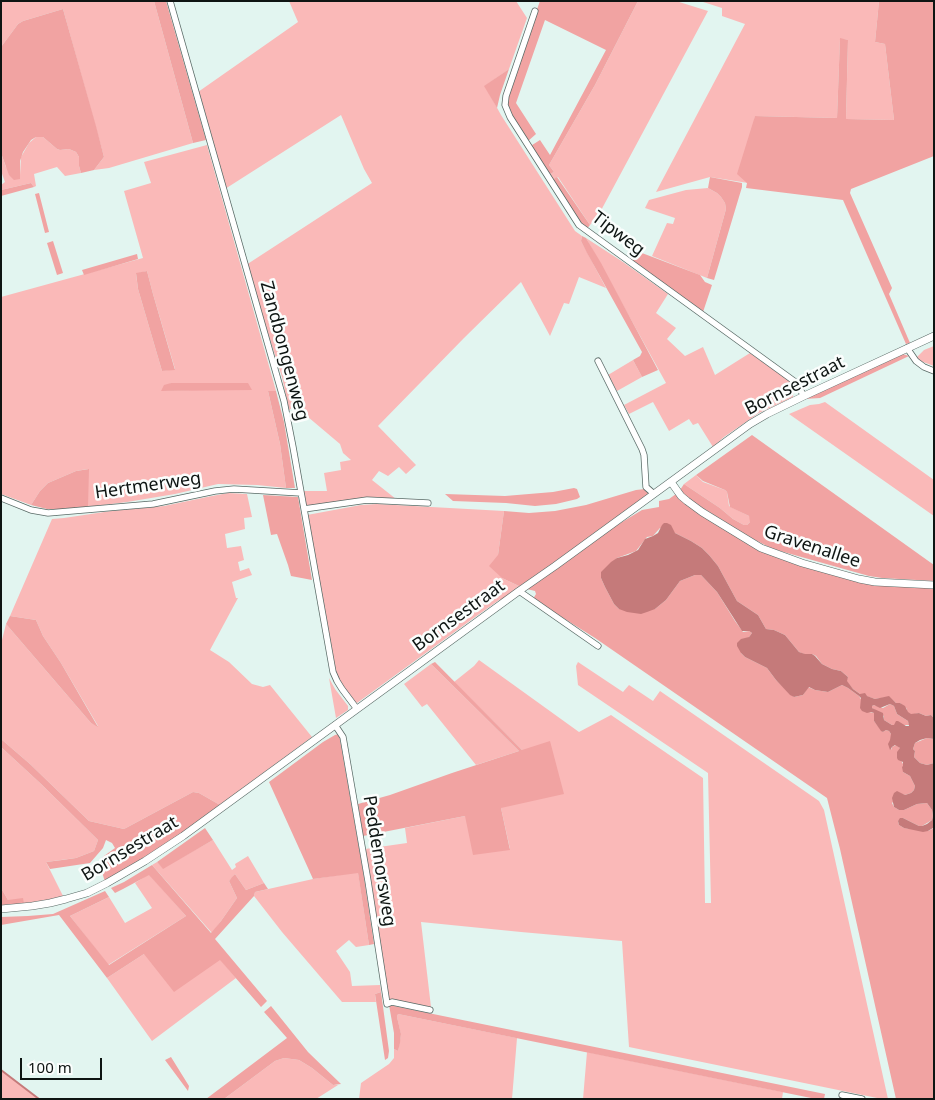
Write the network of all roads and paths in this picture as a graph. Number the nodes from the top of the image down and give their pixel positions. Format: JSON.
{"nodes":[{"id":1,"x":170,"y":1,"type":"edge"},
{"id":2,"x":535,"y":11,"type":"dead end"},
{"id":3,"x":934,"y":336,"type":"edge"},
{"id":4,"x":907,"y":348,"type":"junction"},
{"id":5,"x":598,"y":361,"type":"dead end"},
{"id":6,"x":934,"y":371,"type":"edge"},
{"id":7,"x":804,"y":396,"type":"junction"},
{"id":8,"x":671,"y":482,"type":"junction"},
{"id":9,"x":301,"y":493,"type":"junction"},
{"id":10,"x":654,"y":494,"type":"junction"},
{"id":11,"x":1,"y":498,"type":"edge"},
{"id":12,"x":428,"y":503,"type":"dead end"},
{"id":13,"x":304,"y":510,"type":"junction"},
{"id":14,"x":934,"y":585,"type":"edge"},
{"id":15,"x":519,"y":591,"type":"junction"},
{"id":16,"x":598,"y":646,"type":"dead end"},
{"id":17,"x":357,"y":709,"type":"junction"},
{"id":18,"x":335,"y":725,"type":"junction"},
{"id":19,"x":1,"y":909,"type":"edge"},
{"id":20,"x":430,"y":1010,"type":"dead end"},
{"id":21,"x":842,"y":1095,"type":"dead end"},
{"id":22,"x":862,"y":1099,"type":"edge"}],
"edges":[{"from":1,"to":9,"type":"street","name":"Zandbongenweg"},
{"from":2,"to":7,"type":"street","name":"Tipweg"},
{"from":3,"to":4,"type":"street","name":"Bornsestraat"},
{"from":4,"to":6,"type":"street"},
{"from":4,"to":7,"type":"street","name":"Bornsestraat"},
{"from":5,"to":10,"type":"street"},
{"from":7,"to":8,"type":"street","name":"Bornsestraat"},
{"from":8,"to":10,"type":"street","name":"Bornsestraat"},
{"from":8,"to":14,"type":"street","name":"Gravenallee"},
{"from":9,"to":11,"type":"street","name":"Hertmerweg"},
{"from":9,"to":13,"type":"street","name":"Zandbongenweg"},
{"from":10,"to":15,"type":"street","name":"Bornsestraat"},
{"from":12,"to":13,"type":"street"},
{"from":13,"to":17,"type":"street","name":"Zandbongenweg"},
{"from":15,"to":16,"type":"street"},
{"from":15,"to":17,"type":"street","name":"Bornsestraat"},
{"from":17,"to":18,"type":"street","name":"Bornsestraat"},
{"from":18,"to":19,"type":"street","name":"Bornsestraat"},
{"from":18,"to":20,"type":"street","name":"Peddemorsweg"},
{"from":21,"to":22,"type":"street"}]}
